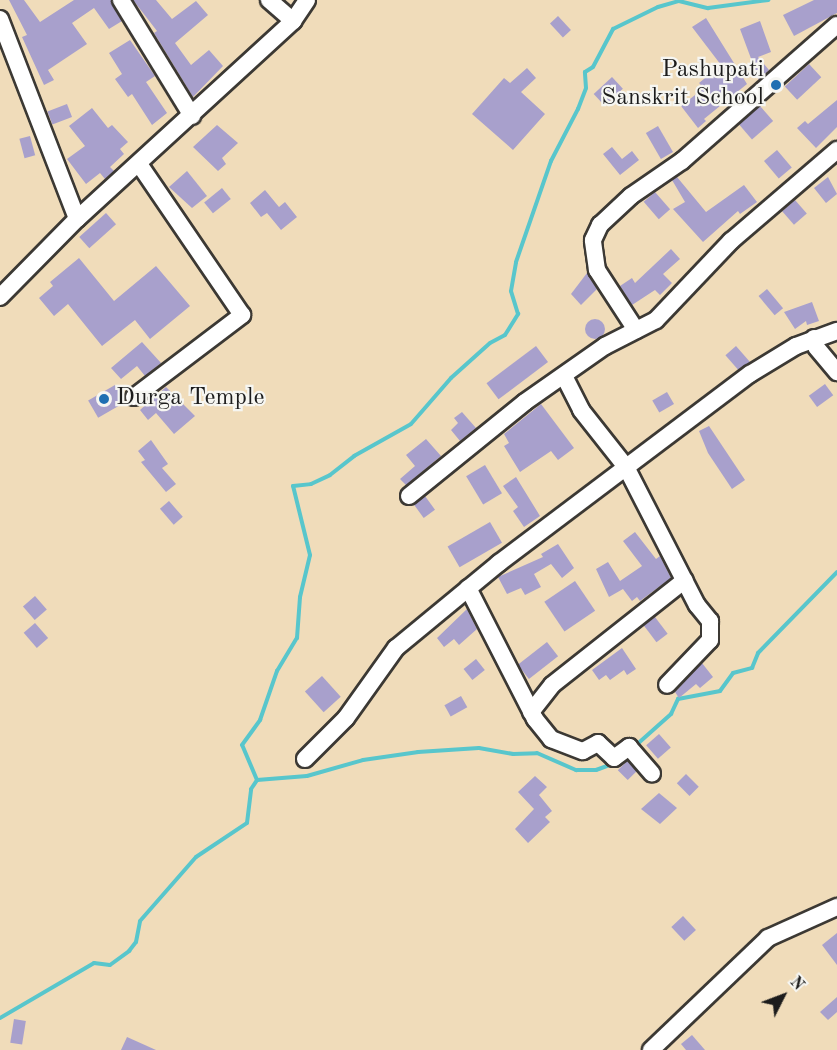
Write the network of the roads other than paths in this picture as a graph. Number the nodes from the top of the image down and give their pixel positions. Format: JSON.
{"nodes":[{"id":1,"x":121,"y":0,"type":"edge"},
{"id":2,"x":269,"y":0,"type":"edge"},
{"id":3,"x":307,"y":0,"type":"edge"},
{"id":4,"x":0,"y":20,"type":"edge"},
{"id":5,"x":293,"y":21,"type":"junction"},
{"id":6,"x":837,"y":25,"type":"edge"},
{"id":7,"x":192,"y":116,"type":"junction"},
{"id":8,"x":837,"y":150,"type":"edge"},
{"id":9,"x":139,"y":164,"type":"junction"},
{"id":10,"x":77,"y":219,"type":"junction"},
{"id":11,"x":0,"y":297,"type":"edge"},
{"id":12,"x":636,"y":330,"type":"junction"},
{"id":13,"x":837,"y":331,"type":"edge"},
{"id":14,"x":814,"y":338,"type":"junction"},
{"id":15,"x":837,"y":372,"type":"edge"},
{"id":16,"x":564,"y":376,"type":"junction"},
{"id":17,"x":134,"y":397,"type":"dead end"},
{"id":18,"x":626,"y":467,"type":"junction"},
{"id":19,"x":409,"y":496,"type":"dead end"},
{"id":20,"x":685,"y":580,"type":"junction"},
{"id":21,"x":468,"y":588,"type":"junction"},
{"id":22,"x":667,"y":685,"type":"dead end"},
{"id":23,"x":531,"y":712,"type":"junction"},
{"id":24,"x":305,"y":759,"type":"dead end"},
{"id":25,"x":652,"y":772,"type":"dead end"},
{"id":26,"x":837,"y":907,"type":"edge"},
{"id":27,"x":651,"y":1050,"type":"edge"}],
"edges":[{"from":1,"to":7,"type":"street"},
{"from":2,"to":5,"type":"street"},
{"from":3,"to":5,"type":"street"},
{"from":4,"to":10,"type":"street"},
{"from":5,"to":7,"type":"street"},
{"from":6,"to":12,"type":"street"},
{"from":7,"to":9,"type":"street"},
{"from":8,"to":12,"type":"street"},
{"from":9,"to":10,"type":"street"},
{"from":9,"to":17,"type":"street"},
{"from":10,"to":11,"type":"street"},
{"from":12,"to":16,"type":"street"},
{"from":13,"to":14,"type":"street"},
{"from":14,"to":15,"type":"street"},
{"from":14,"to":18,"type":"street"},
{"from":16,"to":18,"type":"street"},
{"from":16,"to":19,"type":"street"},
{"from":18,"to":20,"type":"street"},
{"from":18,"to":21,"type":"street"},
{"from":20,"to":22,"type":"street"},
{"from":20,"to":23,"type":"street"},
{"from":21,"to":23,"type":"street"},
{"from":21,"to":24,"type":"street"},
{"from":23,"to":25,"type":"street"},
{"from":26,"to":27,"type":"street"}]}
